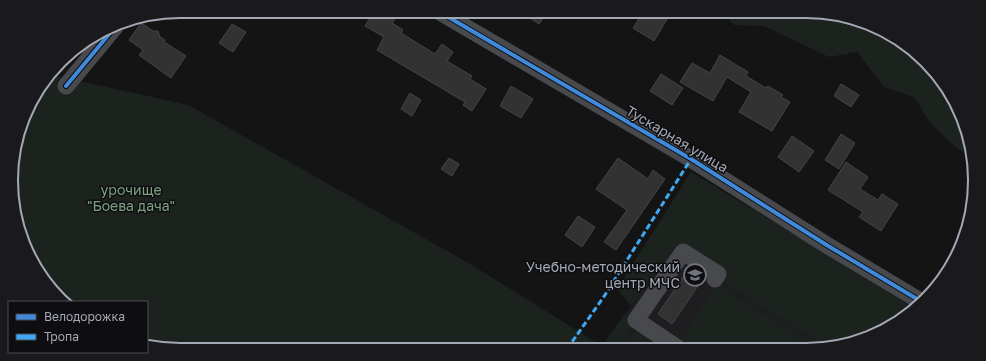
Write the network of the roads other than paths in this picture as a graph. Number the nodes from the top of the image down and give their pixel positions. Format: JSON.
{"nodes":[{"id":1,"x":450,"y":18,"type":"edge"},
{"id":2,"x":108,"y":36,"type":"edge"},
{"id":3,"x":66,"y":86,"type":"dead end"},
{"id":4,"x":715,"y":279,"type":"dead end"},
{"id":5,"x":917,"y":299,"type":"edge"},
{"id":6,"x":670,"y":343,"type":"edge"}],
"edges":[{"from":1,"to":5,"type":"street","name":"Тускарная улица"},
{"from":2,"to":3,"type":"street"},
{"from":4,"to":6,"type":"street"}]}
